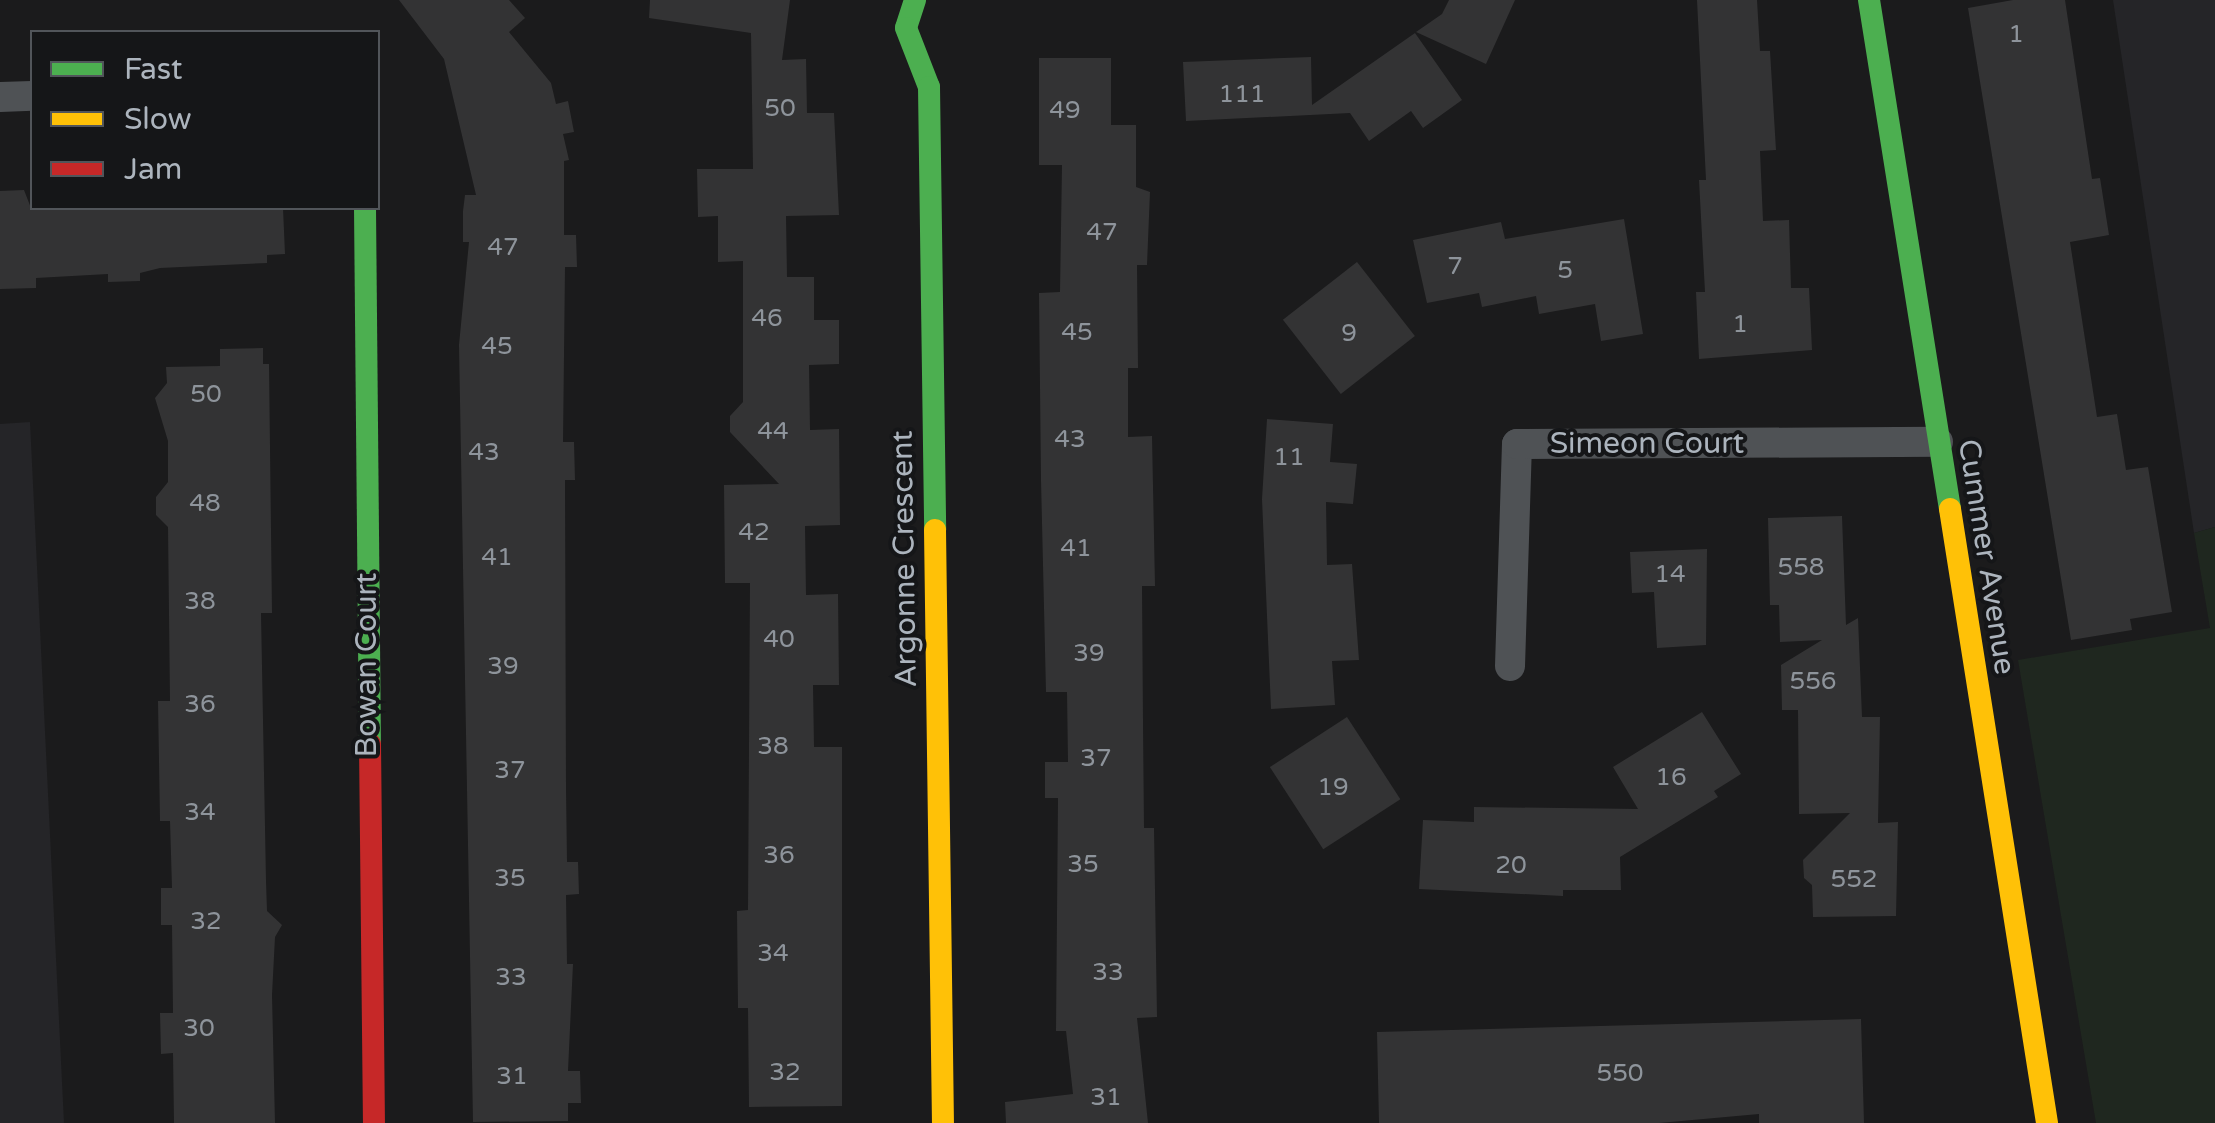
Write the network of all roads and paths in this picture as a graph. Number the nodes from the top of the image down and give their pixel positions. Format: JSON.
{"nodes":[{"id":1,"x":916,"y":0,"type":"edge"},
{"id":2,"x":1869,"y":0,"type":"edge"},
{"id":3,"x":30,"y":96,"type":"edge"},
{"id":4,"x":0,"y":97,"type":"edge"},
{"id":5,"x":366,"y":210,"type":"edge"},
{"id":6,"x":1938,"y":442,"type":"junction"},
{"id":7,"x":1510,"y":666,"type":"dead end"},
{"id":8,"x":374,"y":1123,"type":"edge"},
{"id":9,"x":943,"y":1123,"type":"edge"},
{"id":10,"x":2047,"y":1123,"type":"edge"}],
"edges":[{"from":1,"to":9,"type":"street","name":"Argonne Crescent"},
{"from":2,"to":6,"type":"street","name":"Cummer Avenue"},
{"from":3,"to":4,"type":"street"},
{"from":5,"to":8,"type":"street","name":"Bowan Court"},
{"from":6,"to":7,"type":"street","name":"Simeon Court"},
{"from":6,"to":10,"type":"street","name":"Cummer Avenue"}]}
